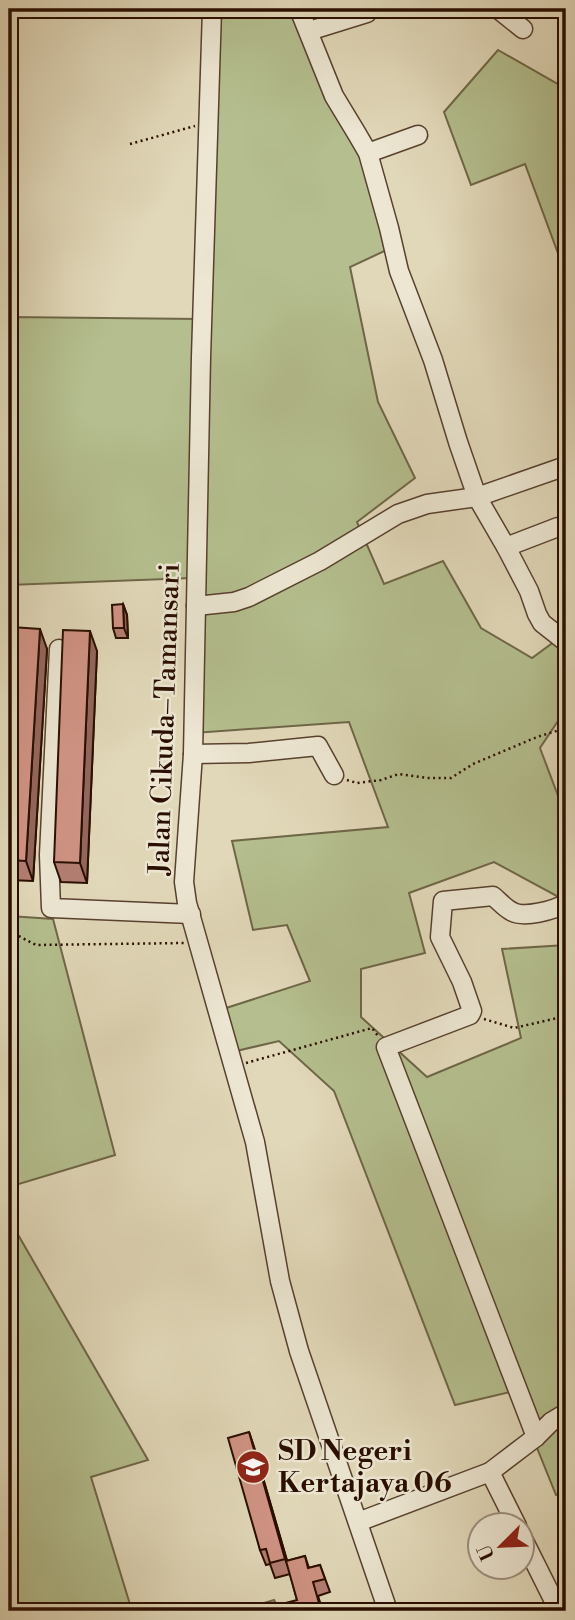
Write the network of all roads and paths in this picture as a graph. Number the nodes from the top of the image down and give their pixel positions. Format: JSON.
{"nodes":[{"id":1,"x":212,"y":9,"type":"edge"},
{"id":2,"x":299,"y":9,"type":"edge"},
{"id":3,"x":498,"y":9,"type":"edge"},
{"id":4,"x":368,"y":13,"type":"dead end"},
{"id":5,"x":523,"y":29,"type":"dead end"},
{"id":6,"x":309,"y":31,"type":"junction"},
{"id":7,"x":208,"y":123,"type":"junction"},
{"id":8,"x":418,"y":135,"type":"dead end"},
{"id":9,"x":130,"y":144,"type":"dead end"},
{"id":10,"x":368,"y":153,"type":"junction"},
{"id":11,"x":566,"y":466,"type":"edge"},
{"id":12,"x":477,"y":497,"type":"junction"},
{"id":13,"x":566,"y":531,"type":"edge"},
{"id":14,"x":506,"y":547,"type":"junction"},
{"id":15,"x":196,"y":606,"type":"junction"},
{"id":16,"x":566,"y":642,"type":"edge"},
{"id":17,"x":59,"y":649,"type":"edge"},
{"id":18,"x":566,"y":728,"type":"edge"},
{"id":19,"x":193,"y":754,"type":"junction"},
{"id":20,"x":334,"y":775,"type":"joint"},
{"id":21,"x":566,"y":903,"type":"edge"},
{"id":22,"x":191,"y":914,"type":"junction"},
{"id":23,"x":9,"y":931,"type":"edge"},
{"id":24,"x":200,"y":943,"type":"junction"},
{"id":25,"x":470,"y":1016,"type":"junction"},
{"id":26,"x":566,"y":1016,"type":"edge"},
{"id":27,"x":386,"y":1047,"type":"junction"},
{"id":28,"x":234,"y":1066,"type":"junction"},
{"id":29,"x":566,"y":1413,"type":"edge"},
{"id":30,"x":536,"y":1437,"type":"junction"},
{"id":31,"x":490,"y":1472,"type":"junction"},
{"id":32,"x":510,"y":1512,"type":"edge"},
{"id":33,"x":358,"y":1522,"type":"junction"},
{"id":34,"x":536,"y":1564,"type":"edge"},
{"id":35,"x":388,"y":1611,"type":"edge"},
{"id":36,"x":559,"y":1611,"type":"edge"}],
"edges":[{"from":1,"to":7,"type":"street","name":"Jalan Cikuda–Tamansari"},
{"from":2,"to":6,"type":"street"},
{"from":3,"to":5,"type":"street"},
{"from":4,"to":6,"type":"street"},
{"from":6,"to":10,"type":"street"},
{"from":7,"to":9,"type":"path"},
{"from":7,"to":15,"type":"street","name":"Jalan Cikuda–Tamansari"},
{"from":8,"to":10,"type":"street"},
{"from":10,"to":12,"type":"street"},
{"from":11,"to":12,"type":"street"},
{"from":12,"to":14,"type":"street"},
{"from":12,"to":15,"type":"street"},
{"from":13,"to":14,"type":"street"},
{"from":14,"to":16,"type":"street"},
{"from":15,"to":19,"type":"street","name":"Jalan Cikuda–Tamansari"},
{"from":17,"to":22,"type":"street"},
{"from":18,"to":20,"type":"path"},
{"from":19,"to":20,"type":"street"},
{"from":19,"to":22,"type":"street","name":"Jalan Cikuda–Tamansari"},
{"from":21,"to":25,"type":"street"},
{"from":22,"to":24,"type":"street","name":"Jalan Cikuda–Tamansari"},
{"from":23,"to":24,"type":"path"},
{"from":24,"to":28,"type":"street","name":"Jalan Cikuda–Tamansari"},
{"from":25,"to":26,"type":"path"},
{"from":25,"to":27,"type":"street"},
{"from":27,"to":28,"type":"path"},
{"from":27,"to":30,"type":"street"},
{"from":28,"to":33,"type":"street","name":"Jalan Cikuda–Tamansari"},
{"from":29,"to":30,"type":"street"},
{"from":30,"to":31,"type":"street"},
{"from":31,"to":32,"type":"street"},
{"from":31,"to":33,"type":"street"},
{"from":33,"to":35,"type":"street","name":"Jalan Cikuda–Tamansari"},
{"from":34,"to":36,"type":"street"}]}
